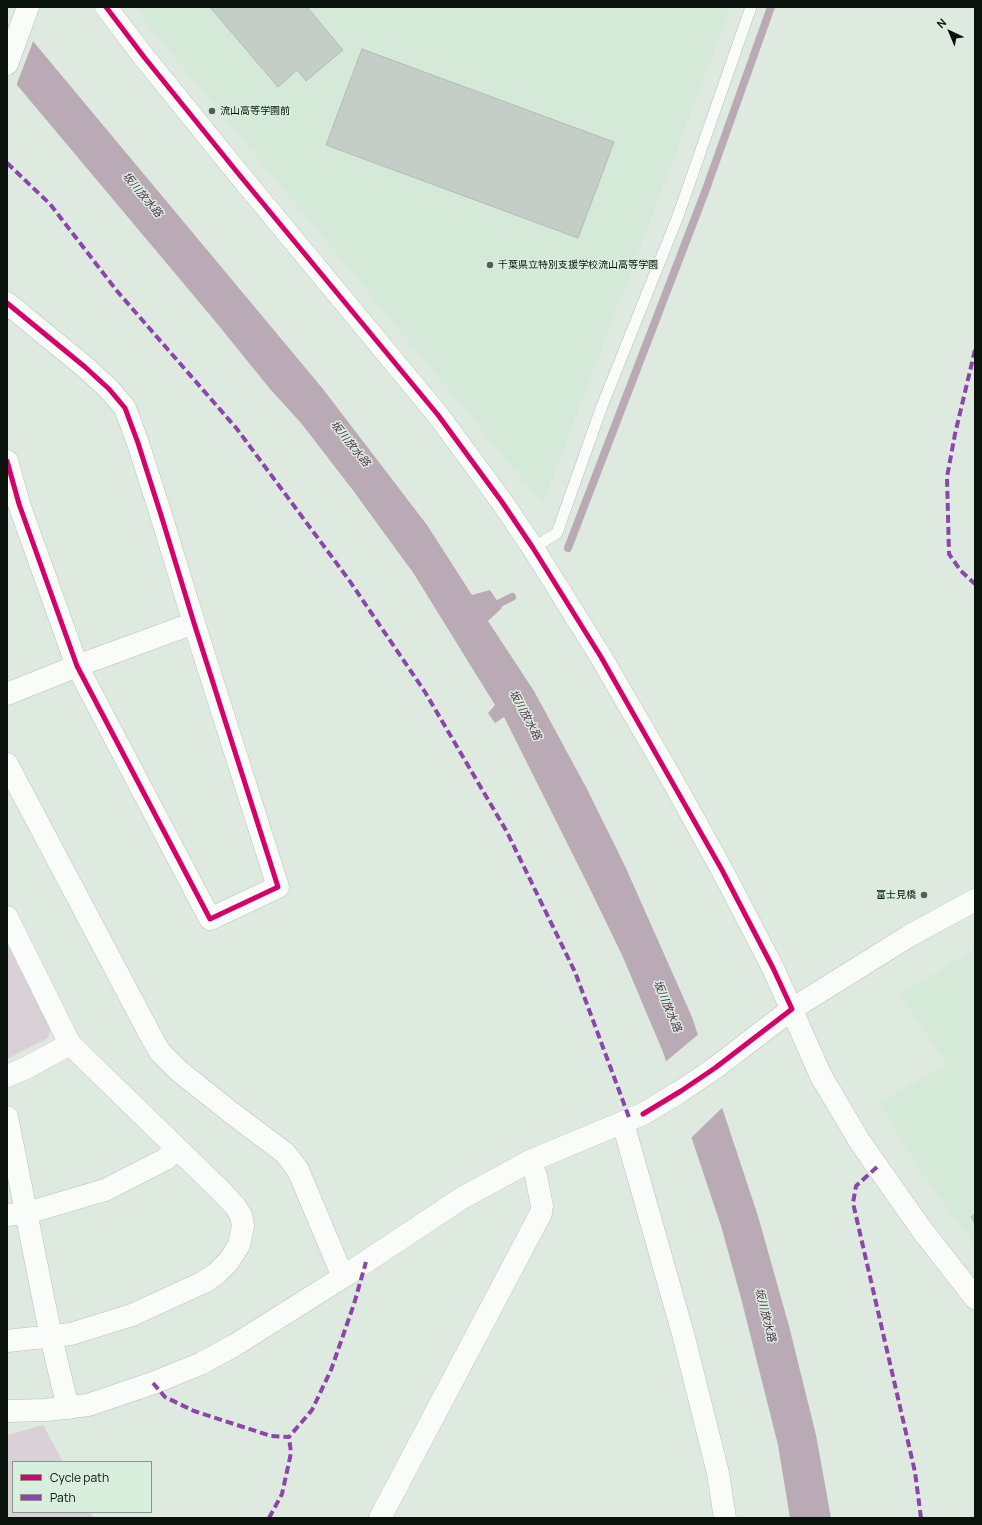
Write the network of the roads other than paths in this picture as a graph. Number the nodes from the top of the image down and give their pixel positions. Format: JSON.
{"nodes":[{"id":1,"x":28,"y":7,"type":"edge"},
{"id":2,"x":106,"y":7,"type":"edge"},
{"id":3,"x":751,"y":7,"type":"edge"},
{"id":4,"x":7,"y":64,"type":"edge"},
{"id":5,"x":7,"y":303,"type":"edge"},
{"id":6,"x":7,"y":461,"type":"edge"},
{"id":7,"x":533,"y":548,"type":"junction"},
{"id":8,"x":194,"y":623,"type":"junction"},
{"id":9,"x":77,"y":666,"type":"junction"},
{"id":10,"x":7,"y":694,"type":"edge"},
{"id":11,"x":7,"y":764,"type":"edge"},
{"id":12,"x":975,"y":900,"type":"edge"},
{"id":13,"x":7,"y":917,"type":"edge"},
{"id":14,"x":792,"y":1009,"type":"junction"},
{"id":15,"x":70,"y":1044,"type":"junction"},
{"id":16,"x":7,"y":1076,"type":"edge"},
{"id":17,"x":7,"y":1117,"type":"edge"},
{"id":18,"x":622,"y":1123,"type":"junction"},
{"id":19,"x":178,"y":1149,"type":"junction"},
{"id":20,"x":530,"y":1161,"type":"junction"},
{"id":21,"x":17,"y":1214,"type":"edge"},
{"id":22,"x":343,"y":1277,"type":"junction"},
{"id":23,"x":975,"y":1298,"type":"edge"},
{"id":24,"x":51,"y":1337,"type":"junction"},
{"id":25,"x":7,"y":1341,"type":"edge"},
{"id":26,"x":68,"y":1408,"type":"junction"},
{"id":27,"x":7,"y":1411,"type":"edge"},
{"id":28,"x":380,"y":1518,"type":"edge"},
{"id":29,"x":725,"y":1518,"type":"edge"}],
"edges":[{"from":1,"to":4,"type":"street"},
{"from":2,"to":7,"type":"street"},
{"from":3,"to":7,"type":"lane"},
{"from":5,"to":8,"type":"street"},
{"from":6,"to":9,"type":"street"},
{"from":7,"to":14,"type":"street"},
{"from":8,"to":9,"type":"street"},
{"from":8,"to":9,"type":"street"},
{"from":9,"to":10,"type":"street"},
{"from":11,"to":22,"type":"street"},
{"from":12,"to":14,"type":"street"},
{"from":13,"to":15,"type":"street"},
{"from":14,"to":18,"type":"street"},
{"from":14,"to":23,"type":"street"},
{"from":15,"to":16,"type":"street"},
{"from":15,"to":19,"type":"street"},
{"from":17,"to":21,"type":"street"},
{"from":18,"to":20,"type":"street"},
{"from":18,"to":29,"type":"street"},
{"from":19,"to":21,"type":"street"},
{"from":19,"to":24,"type":"street"},
{"from":20,"to":22,"type":"street"},
{"from":20,"to":28,"type":"street"},
{"from":21,"to":24,"type":"street"},
{"from":22,"to":26,"type":"street"},
{"from":24,"to":25,"type":"street"},
{"from":24,"to":26,"type":"street"},
{"from":26,"to":27,"type":"street"}]}
